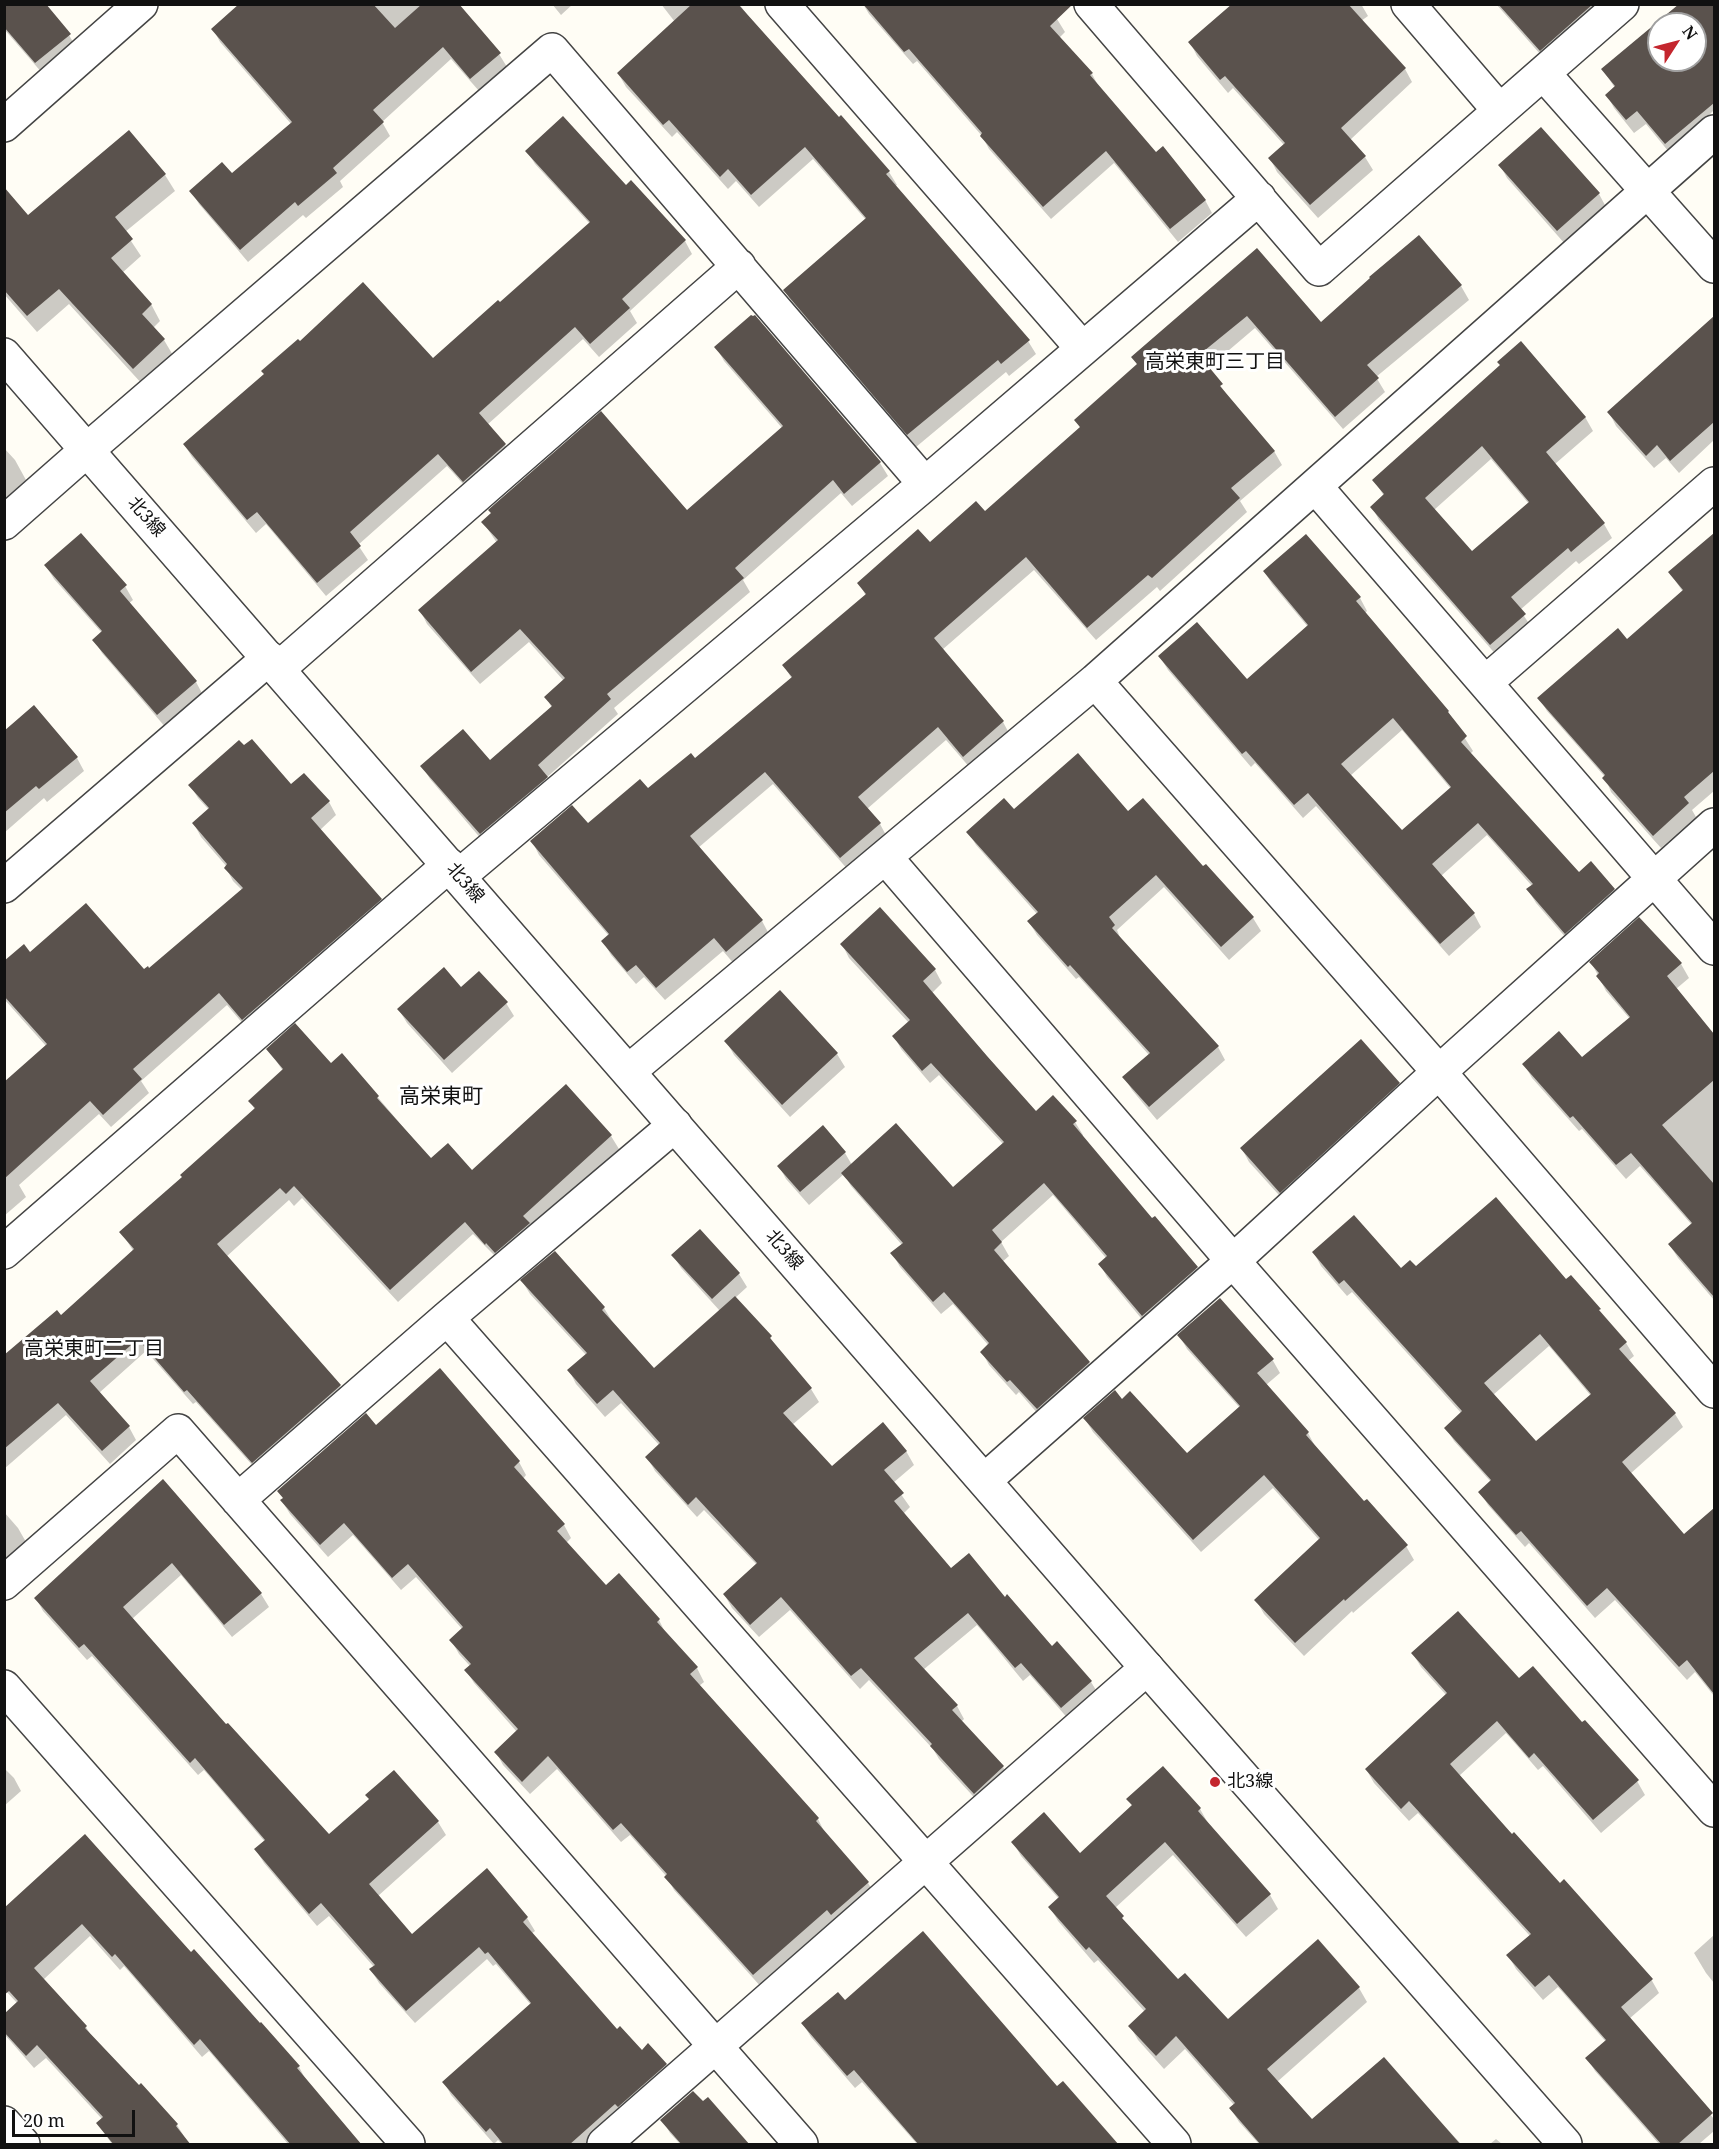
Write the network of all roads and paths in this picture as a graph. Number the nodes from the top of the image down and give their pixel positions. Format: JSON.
{"nodes":[{"id":1,"x":141,"y":4,"type":"edge"},
{"id":2,"x":782,"y":4,"type":"edge"},
{"id":3,"x":1091,"y":4,"type":"edge"},
{"id":4,"x":1408,"y":4,"type":"edge"},
{"id":5,"x":1622,"y":4,"type":"edge"},
{"id":6,"x":107,"y":15,"type":"edge"},
{"id":7,"x":1543,"y":73,"type":"junction"},
{"id":8,"x":1500,"y":110,"type":"junction"},
{"id":9,"x":4,"y":125,"type":"edge"},
{"id":10,"x":1714,"y":132,"type":"edge"},
{"id":11,"x":1648,"y":190,"type":"junction"},
{"id":12,"x":1259,"y":198,"type":"junction"},
{"id":13,"x":739,"y":266,"type":"junction"},
{"id":14,"x":1714,"y":266,"type":"edge"},
{"id":15,"x":1082,"y":348,"type":"junction"},
{"id":16,"x":4,"y":355,"type":"edge"},
{"id":17,"x":87,"y":450,"type":"junction"},
{"id":18,"x":925,"y":484,"type":"junction"},
{"id":19,"x":1714,"y":484,"type":"edge"},
{"id":20,"x":1315,"y":486,"type":"junction"},
{"id":21,"x":4,"y":523,"type":"edge"},
{"id":22,"x":273,"y":664,"type":"junction"},
{"id":23,"x":1095,"y":681,"type":"junction"},
{"id":24,"x":1486,"y":682,"type":"junction"},
{"id":25,"x":1714,"y":825,"type":"edge"},
{"id":26,"x":886,"y":858,"type":"junction"},
{"id":27,"x":454,"y":870,"type":"junction"},
{"id":28,"x":1654,"y":879,"type":"junction"},
{"id":29,"x":4,"y":886,"type":"edge"},
{"id":30,"x":1714,"y":948,"type":"edge"},
{"id":31,"x":629,"y":1071,"type":"junction"},
{"id":32,"x":1439,"y":1072,"type":"junction"},
{"id":33,"x":675,"y":1125,"type":"junction"},
{"id":34,"x":4,"y":1252,"type":"edge"},
{"id":35,"x":1233,"y":1262,"type":"junction"},
{"id":36,"x":447,"y":1318,"type":"junction"},
{"id":37,"x":1714,"y":1390,"type":"edge"},
{"id":38,"x":985,"y":1480,"type":"junction"},
{"id":39,"x":238,"y":1500,"type":"junction"},
{"id":40,"x":4,"y":1583,"type":"edge"},
{"id":41,"x":1147,"y":1668,"type":"junction"},
{"id":42,"x":4,"y":1687,"type":"edge"},
{"id":43,"x":1714,"y":1810,"type":"edge"},
{"id":44,"x":924,"y":1862,"type":"junction"},
{"id":45,"x":717,"y":2047,"type":"junction"},
{"id":46,"x":408,"y":2145,"type":"edge"},
{"id":47,"x":604,"y":2145,"type":"edge"},
{"id":48,"x":801,"y":2145,"type":"edge"},
{"id":49,"x":1174,"y":2145,"type":"edge"},
{"id":50,"x":1565,"y":2145,"type":"edge"}],
"edges":[{"from":1,"to":6,"type":"street"},
{"from":2,"to":15,"type":"street"},
{"from":3,"to":12,"type":"street"},
{"from":4,"to":8,"type":"street"},
{"from":5,"to":7,"type":"street"},
{"from":6,"to":9,"type":"street"},
{"from":7,"to":8,"type":"street"},
{"from":7,"to":11,"type":"street"},
{"from":8,"to":12,"type":"street"},
{"from":10,"to":11,"type":"street"},
{"from":11,"to":14,"type":"street"},
{"from":11,"to":20,"type":"street"},
{"from":12,"to":15,"type":"street"},
{"from":13,"to":17,"type":"street"},
{"from":13,"to":18,"type":"street"},
{"from":13,"to":22,"type":"street"},
{"from":15,"to":18,"type":"street"},
{"from":16,"to":17,"type":"street","name":"北3線"},
{"from":17,"to":21,"type":"street"},
{"from":17,"to":22,"type":"street","name":"北3線"},
{"from":18,"to":27,"type":"street"},
{"from":19,"to":24,"type":"street"},
{"from":20,"to":23,"type":"street"},
{"from":20,"to":24,"type":"street"},
{"from":22,"to":27,"type":"street","name":"北3線"},
{"from":22,"to":29,"type":"street"},
{"from":23,"to":26,"type":"street"},
{"from":23,"to":32,"type":"street"},
{"from":24,"to":28,"type":"street"},
{"from":25,"to":28,"type":"street"},
{"from":26,"to":31,"type":"street"},
{"from":26,"to":35,"type":"street"},
{"from":27,"to":31,"type":"street","name":"北3線"},
{"from":27,"to":34,"type":"street"},
{"from":28,"to":30,"type":"street"},
{"from":28,"to":32,"type":"street"},
{"from":31,"to":33,"type":"street","name":"北3線"},
{"from":32,"to":35,"type":"street"},
{"from":32,"to":37,"type":"street"},
{"from":33,"to":36,"type":"street"},
{"from":33,"to":38,"type":"street","name":"北3線"},
{"from":35,"to":38,"type":"street"},
{"from":35,"to":43,"type":"street"},
{"from":36,"to":39,"type":"street"},
{"from":36,"to":44,"type":"street"},
{"from":38,"to":41,"type":"street","name":"北3線"},
{"from":39,"to":40,"type":"street"},
{"from":39,"to":45,"type":"street"},
{"from":41,"to":44,"type":"street"},
{"from":41,"to":50,"type":"street","name":"北3線"},
{"from":42,"to":46,"type":"street"},
{"from":44,"to":45,"type":"street"},
{"from":44,"to":49,"type":"street"},
{"from":45,"to":47,"type":"street"},
{"from":45,"to":48,"type":"street"}]}
